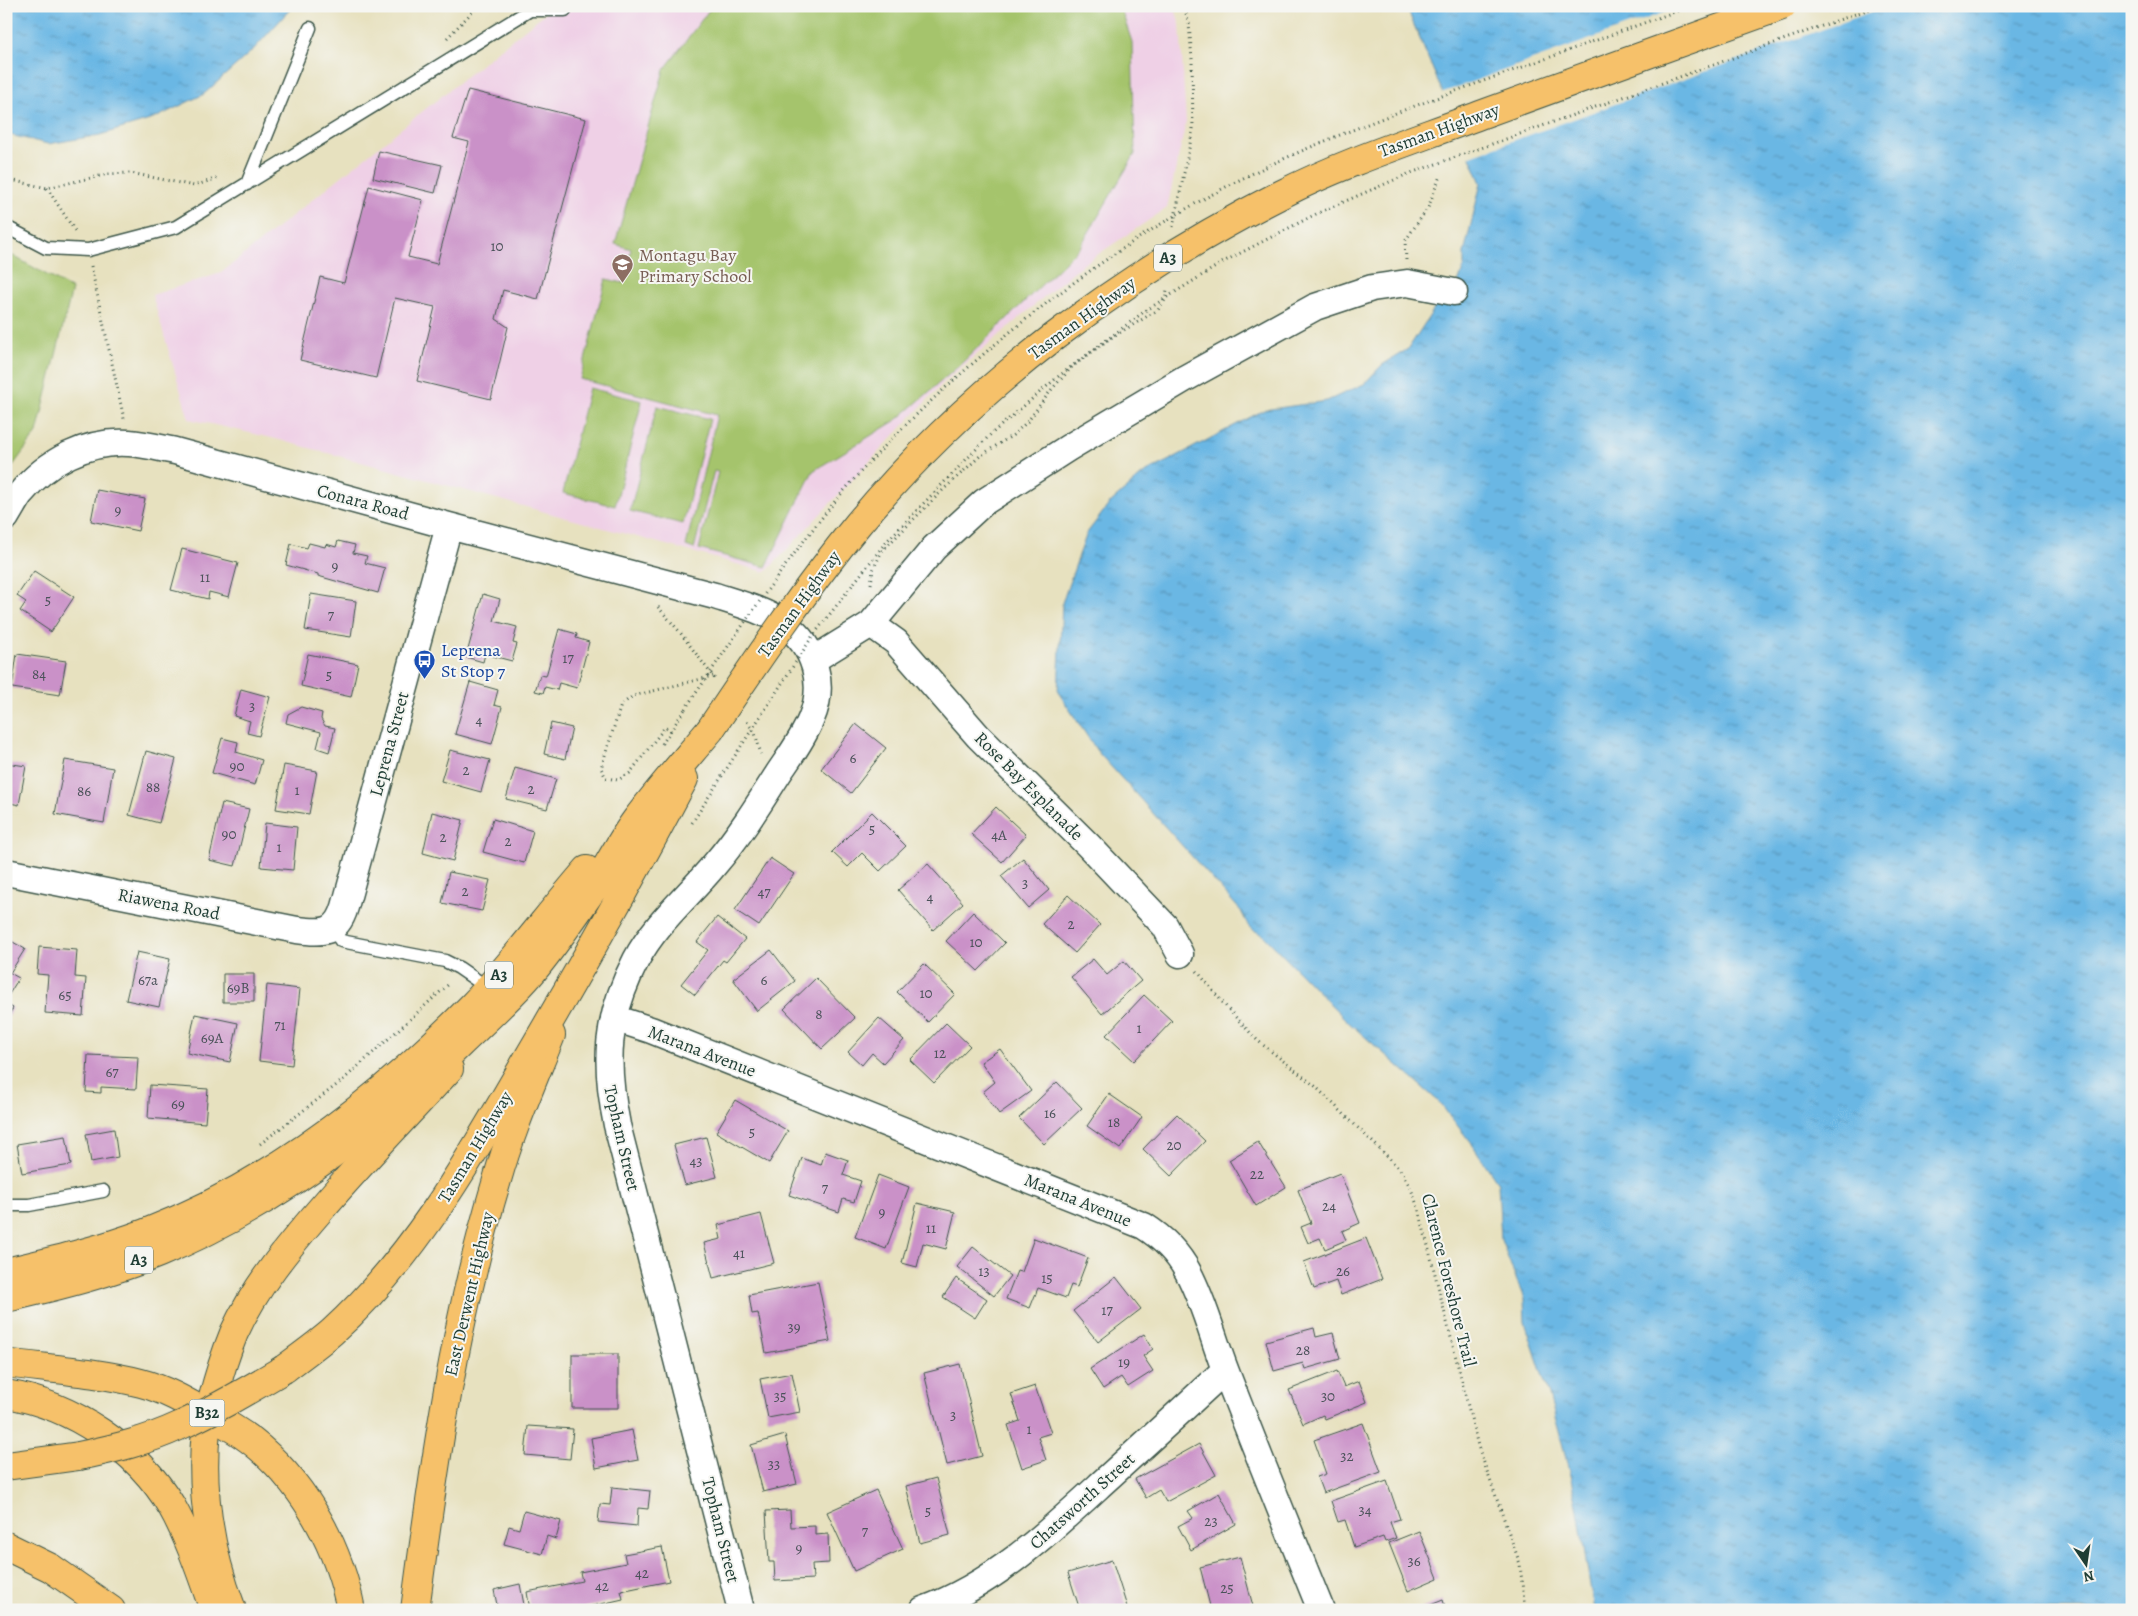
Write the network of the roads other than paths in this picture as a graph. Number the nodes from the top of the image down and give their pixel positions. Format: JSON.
{"nodes":[{"id":1,"x":1782,"y":6,"type":"edge"},
{"id":2,"x":565,"y":10,"type":"dead end"},
{"id":3,"x":310,"y":28,"type":"dead end"},
{"id":4,"x":247,"y":184,"type":"junction"},
{"id":5,"x":6,"y":226,"type":"edge"},
{"id":6,"x":1454,"y":292,"type":"dead end"},
{"id":7,"x":6,"y":517,"type":"edge"},
{"id":8,"x":449,"y":526,"type":"junction"},
{"id":9,"x":742,"y":605,"type":"joint"},
{"id":10,"x":871,"y":624,"type":"junction"},
{"id":11,"x":813,"y":660,"type":"junction"},
{"id":12,"x":710,"y":730,"type":"junction"},
{"id":13,"x":6,"y":872,"type":"edge"},
{"id":14,"x":332,"y":928,"type":"junction"},
{"id":15,"x":1180,"y":954,"type":"road end"},
{"id":16,"x":488,"y":988,"type":"junction"},
{"id":17,"x":517,"y":989,"type":"junction"},
{"id":18,"x":569,"y":989,"type":"junction"},
{"id":19,"x":614,"y":1018,"type":"junction"},
{"id":20,"x":103,"y":1191,"type":"dead end"},
{"id":21,"x":6,"y":1205,"type":"edge"},
{"id":22,"x":6,"y":1272,"type":"edge"},
{"id":23,"x":6,"y":1298,"type":"edge"},
{"id":24,"x":6,"y":1364,"type":"edge"},
{"id":25,"x":1226,"y":1370,"type":"junction"},
{"id":26,"x":6,"y":1394,"type":"edge"},
{"id":27,"x":212,"y":1401,"type":"dead end"},
{"id":28,"x":206,"y":1429,"type":"dead end"},
{"id":29,"x":6,"y":1466,"type":"edge"},
{"id":30,"x":6,"y":1546,"type":"edge"},
{"id":31,"x":111,"y":1610,"type":"edge"},
{"id":32,"x":214,"y":1610,"type":"edge"},
{"id":33,"x":232,"y":1610,"type":"edge"},
{"id":34,"x":351,"y":1610,"type":"edge"},
{"id":35,"x":416,"y":1610,"type":"edge"},
{"id":36,"x":741,"y":1610,"type":"edge"},
{"id":37,"x":923,"y":1610,"type":"edge"},
{"id":38,"x":1321,"y":1610,"type":"edge"}],
"edges":[{"from":1,"to":12,"type":"main road","name":"Tasman Highway","number":"A3","bridge":true},
{"from":2,"to":4,"type":"lane"},
{"from":3,"to":4,"type":"lane"},
{"from":4,"to":5,"type":"lane"},
{"from":6,"to":10,"type":"street"},
{"from":7,"to":8,"type":"street","name":"Conara Road"},
{"from":8,"to":9,"type":"street","name":"Conara Road"},
{"from":8,"to":14,"type":"street","name":"Leprena Street"},
{"from":9,"to":11,"type":"street","name":"Topham Street"},
{"from":10,"to":11,"type":"street"},
{"from":10,"to":15,"type":"street","name":"Rose Bay Esplanade"},
{"from":11,"to":19,"type":"street","name":"Topham Street"},
{"from":12,"to":16,"type":"main road","number":"A3"},
{"from":12,"to":17,"type":"main road","name":"Tasman Highway","number":"A3"},
{"from":12,"to":18,"type":"main road","name":"Tasman Highway","number":"A3"},
{"from":13,"to":14,"type":"street","name":"Riawena Road"},
{"from":14,"to":16,"type":"lane"},
{"from":16,"to":22,"type":"main road","number":"A3"},
{"from":17,"to":23,"type":"main road","name":"Tasman Highway","number":"A3"},
{"from":17,"to":27,"type":"main road","number":"A3"},
{"from":18,"to":29,"type":"main road","name":"Tasman Highway","number":"A3","bridge":true},
{"from":18,"to":35,"type":"main road","name":"East Derwent Highway"},
{"from":19,"to":25,"type":"street","name":"Marana Avenue"},
{"from":19,"to":36,"type":"street","name":"Topham Street"},
{"from":20,"to":21,"type":"lane"},
{"from":24,"to":34,"type":"main road","number":"B32"},
{"from":25,"to":37,"type":"street","name":"Chatsworth Street"},
{"from":25,"to":38,"type":"street","name":"Marana Avenue"},
{"from":26,"to":32,"type":"main road"},
{"from":28,"to":33,"type":"main road"},
{"from":30,"to":31,"type":"main road"}]}
